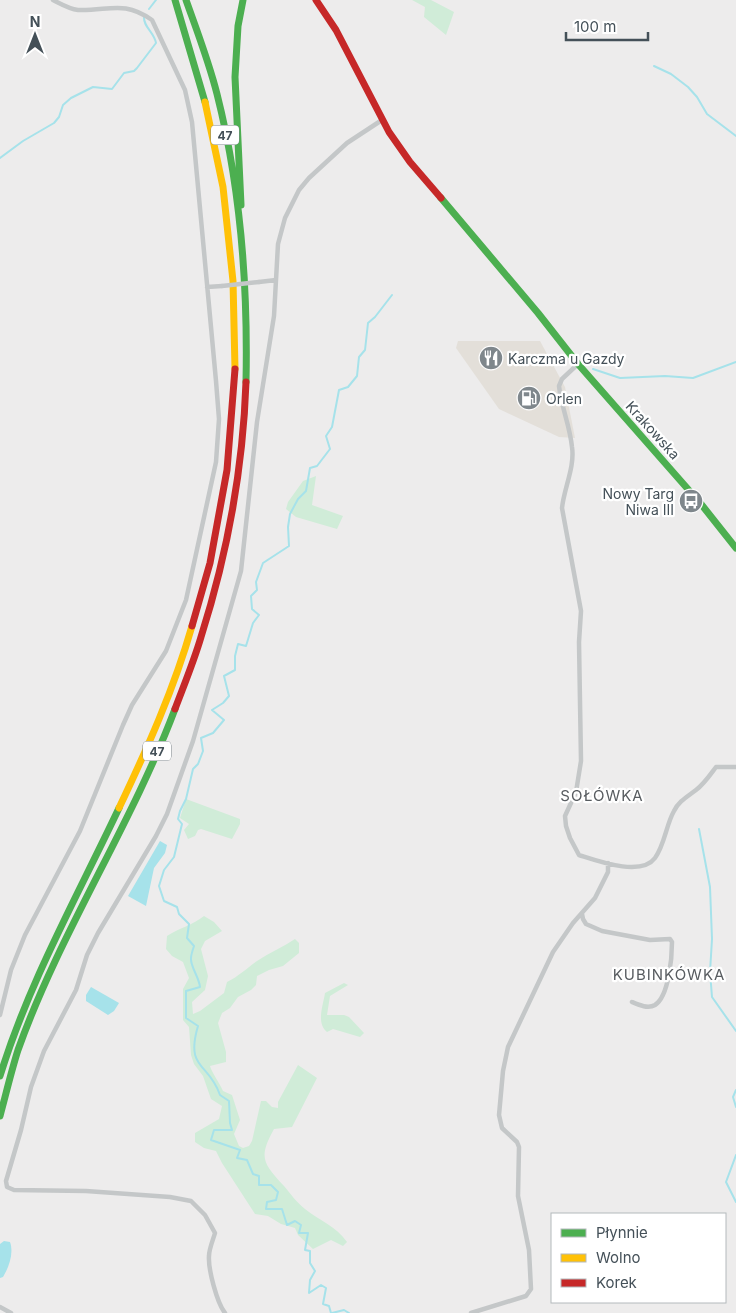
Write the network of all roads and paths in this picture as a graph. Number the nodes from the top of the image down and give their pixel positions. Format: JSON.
{"nodes":[{"id":1,"x":53,"y":0,"type":"edge"},
{"id":2,"x":175,"y":0,"type":"edge"},
{"id":3,"x":186,"y":0,"type":"edge"},
{"id":4,"x":243,"y":0,"type":"edge"},
{"id":5,"x":316,"y":0,"type":"edge"},
{"id":6,"x":382,"y":120,"type":"junction"},
{"id":7,"x":241,"y":226,"type":"junction"},
{"id":8,"x":276,"y":280,"type":"junction"},
{"id":9,"x":207,"y":287,"type":"junction"},
{"id":10,"x":578,"y":364,"type":"junction"},
{"id":11,"x":736,"y":548,"type":"edge"},
{"id":12,"x":736,"y":767,"type":"edge"},
{"id":13,"x":608,"y":862,"type":"junction"},
{"id":14,"x":582,"y":914,"type":"junction"},
{"id":15,"x":632,"y":1002,"type":"dead end"},
{"id":16,"x":0,"y":1016,"type":"edge"},
{"id":17,"x":0,"y":1076,"type":"edge"},
{"id":18,"x":0,"y":1116,"type":"edge"},
{"id":19,"x":0,"y":1308,"type":"edge"},
{"id":20,"x":11,"y":1313,"type":"edge"},
{"id":21,"x":225,"y":1313,"type":"edge"},
{"id":22,"x":471,"y":1313,"type":"edge"}],
"edges":[{"from":1,"to":9,"type":"street"},
{"from":2,"to":17,"type":"main road","number":"47"},
{"from":3,"to":7,"type":"main road","number":"47"},
{"from":4,"to":7,"type":"main road"},
{"from":5,"to":6,"type":"main road","name":"Krakowska"},
{"from":6,"to":8,"type":"street"},
{"from":6,"to":10,"type":"main road","name":"Krakowska"},
{"from":7,"to":18,"type":"main road","number":"47"},
{"from":8,"to":9,"type":"street","bridge":true},
{"from":8,"to":21,"type":"street"},
{"from":9,"to":16,"type":"street"},
{"from":10,"to":11,"type":"main road","name":"Krakowska"},
{"from":10,"to":13,"type":"street"},
{"from":12,"to":13,"type":"street"},
{"from":13,"to":14,"type":"street"},
{"from":14,"to":15,"type":"street"},
{"from":14,"to":22,"type":"street"},
{"from":19,"to":20,"type":"street"}]}
